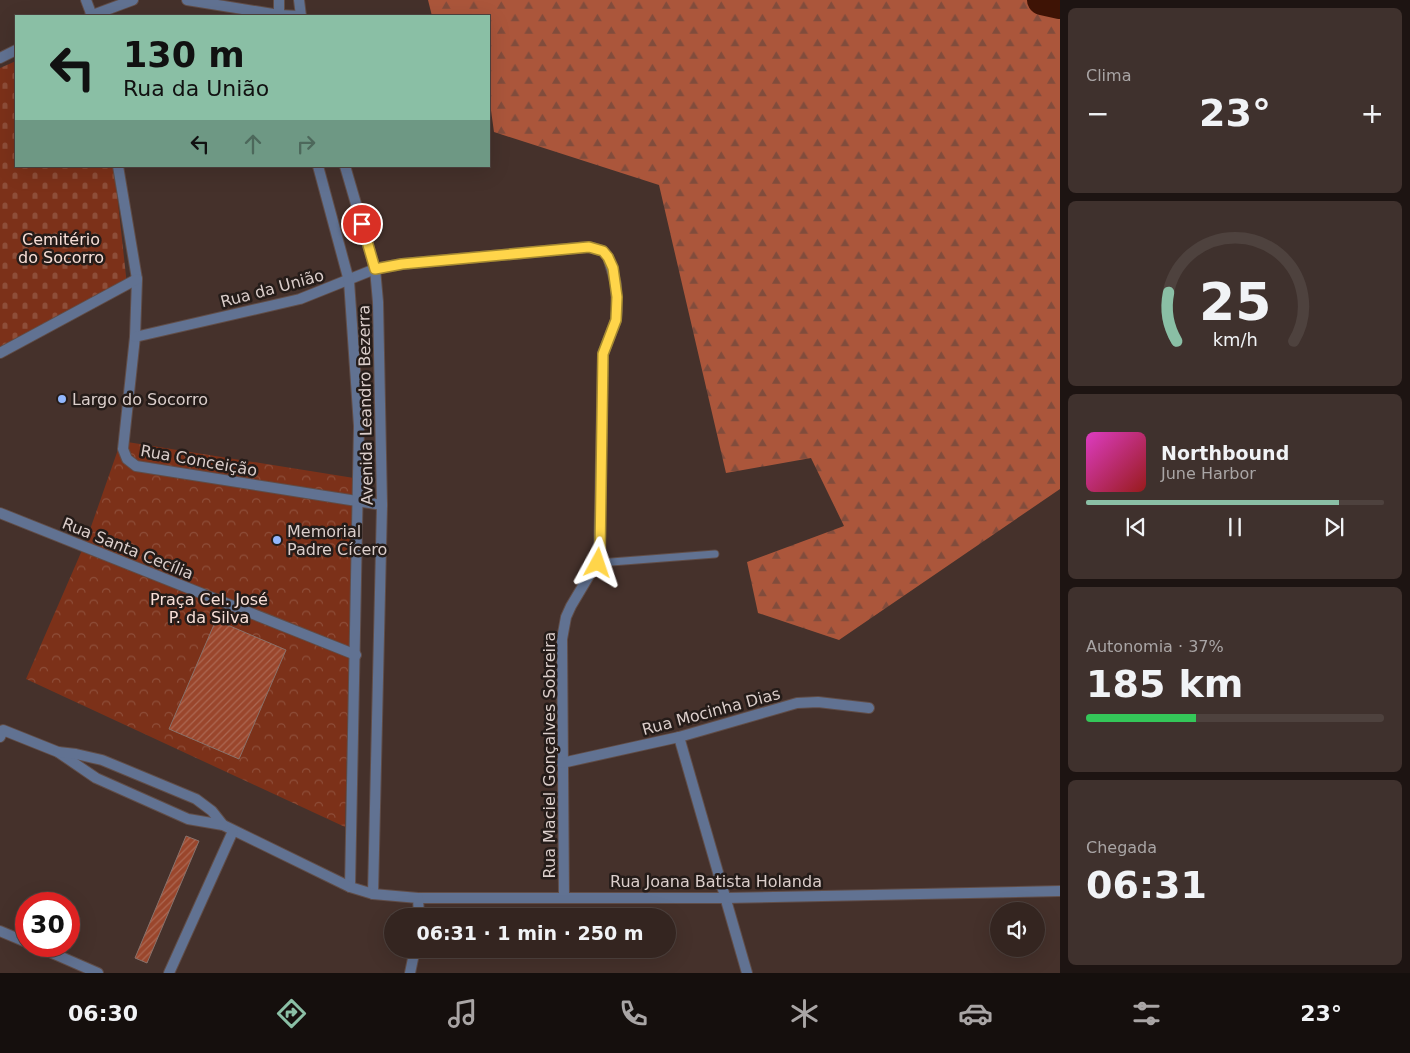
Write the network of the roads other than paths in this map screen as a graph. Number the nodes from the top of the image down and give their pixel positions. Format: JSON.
{"nodes":[{"id":1,"x":86,"y":0,"type":"edge"},
{"id":2,"x":133,"y":0,"type":"edge"},
{"id":3,"x":187,"y":0,"type":"edge"},
{"id":4,"x":280,"y":0,"type":"edge"},
{"id":5,"x":299,"y":0,"type":"edge"},
{"id":6,"x":92,"y":15,"type":"edge"},
{"id":7,"x":95,"y":15,"type":"edge"},
{"id":8,"x":273,"y":15,"type":"edge"},
{"id":9,"x":279,"y":15,"type":"edge"},
{"id":10,"x":301,"y":15,"type":"edge"},
{"id":11,"x":15,"y":50,"type":"edge"},
{"id":12,"x":0,"y":58,"type":"edge"},
{"id":13,"x":118,"y":167,"type":"edge"},
{"id":14,"x":318,"y":167,"type":"edge"},
{"id":15,"x":345,"y":167,"type":"edge"},
{"id":16,"x":375,"y":269,"type":"junction"},
{"id":17,"x":137,"y":280,"type":"junction"},
{"id":18,"x":349,"y":281,"type":"junction"},
{"id":19,"x":135,"y":337,"type":"junction"},
{"id":20,"x":0,"y":353,"type":"edge"},
{"id":21,"x":359,"y":502,"type":"junction"},
{"id":22,"x":382,"y":505,"type":"junction"},
{"id":23,"x":0,"y":513,"type":"edge"},
{"id":24,"x":715,"y":554,"type":"dead end"},
{"id":25,"x":598,"y":563,"type":"junction"},
{"id":26,"x":356,"y":654,"type":"junction"},
{"id":27,"x":869,"y":708,"type":"dead end"},
{"id":28,"x":1,"y":732,"type":"edge"},
{"id":29,"x":679,"y":737,"type":"junction"},
{"id":30,"x":58,"y":752,"type":"junction"},
{"id":31,"x":562,"y":763,"type":"junction"},
{"id":32,"x":223,"y":826,"type":"junction"},
{"id":33,"x":233,"y":831,"type":"junction"},
{"id":34,"x":350,"y":887,"type":"junction"},
{"id":35,"x":1060,"y":891,"type":"edge"},
{"id":36,"x":372,"y":894,"type":"junction"},
{"id":37,"x":564,"y":896,"type":"junction"},
{"id":38,"x":418,"y":898,"type":"junction"},
{"id":39,"x":725,"y":898,"type":"junction"},
{"id":40,"x":419,"y":908,"type":"edge"},
{"id":41,"x":0,"y":931,"type":"edge"},
{"id":42,"x":15,"y":937,"type":"edge"},
{"id":43,"x":61,"y":957,"type":"edge"},
{"id":44,"x":413,"y":958,"type":"edge"},
{"id":45,"x":98,"y":973,"type":"edge"},
{"id":46,"x":169,"y":973,"type":"edge"},
{"id":47,"x":410,"y":973,"type":"edge"},
{"id":48,"x":747,"y":973,"type":"edge"}],
"edges":[{"from":1,"to":6,"type":"street"},
{"from":2,"to":7,"type":"street"},
{"from":3,"to":8,"type":"street"},
{"from":4,"to":9,"type":"street"},
{"from":5,"to":10,"type":"street"},
{"from":11,"to":12,"type":"street"},
{"from":13,"to":17,"type":"street","name":"Rua Conceição"},
{"from":14,"to":18,"type":"street","name":"Avenida Leandro Bezerra"},
{"from":15,"to":16,"type":"street","name":"Avenida Leandro Bezerra"},
{"from":16,"to":18,"type":"street","name":"Rua da União"},
{"from":16,"to":22,"type":"street","name":"Avenida Leandro Bezerra"},
{"from":16,"to":25,"type":"street","name":"Rua da União"},
{"from":17,"to":19,"type":"street","name":"Rua Conceição"},
{"from":17,"to":20,"type":"street"},
{"from":18,"to":19,"type":"street","name":"Rua da União"},
{"from":18,"to":21,"type":"street","name":"Avenida Leandro Bezerra"},
{"from":19,"to":21,"type":"street","name":"Rua Conceição"},
{"from":21,"to":22,"type":"street","name":"Rua Conceição"},
{"from":21,"to":26,"type":"street","name":"Avenida Leandro Bezerra"},
{"from":22,"to":36,"type":"street","name":"Avenida Leandro Bezerra"},
{"from":23,"to":26,"type":"street","name":"Rua Santa Cecília"},
{"from":24,"to":25,"type":"lane"},
{"from":25,"to":31,"type":"street","name":"Rua Maciel Gonçalves Sobreira"},
{"from":26,"to":34,"type":"street","name":"Avenida Leandro Bezerra"},
{"from":27,"to":29,"type":"street","name":"Rua Mocinha Dias"},
{"from":28,"to":30,"type":"street"},
{"from":29,"to":31,"type":"street","name":"Rua Mocinha Dias"},
{"from":29,"to":39,"type":"street"},
{"from":30,"to":32,"type":"street"},
{"from":30,"to":32,"type":"street"},
{"from":31,"to":37,"type":"street","name":"Rua Maciel Gonçalves Sobreira"},
{"from":32,"to":33,"type":"street"},
{"from":33,"to":34,"type":"street"},
{"from":33,"to":46,"type":"street"},
{"from":34,"to":36,"type":"street"},
{"from":35,"to":39,"type":"street","name":"Rua Joana Batista Holanda"},
{"from":36,"to":38,"type":"street","name":"Rua Joana Batista Holanda"},
{"from":37,"to":38,"type":"street","name":"Rua Joana Batista Holanda"},
{"from":37,"to":39,"type":"street","name":"Rua Joana Batista Holanda"},
{"from":38,"to":40,"type":"street"},
{"from":39,"to":48,"type":"street"},
{"from":41,"to":42,"type":"street"},
{"from":43,"to":45,"type":"street"},
{"from":44,"to":47,"type":"street"}]}
